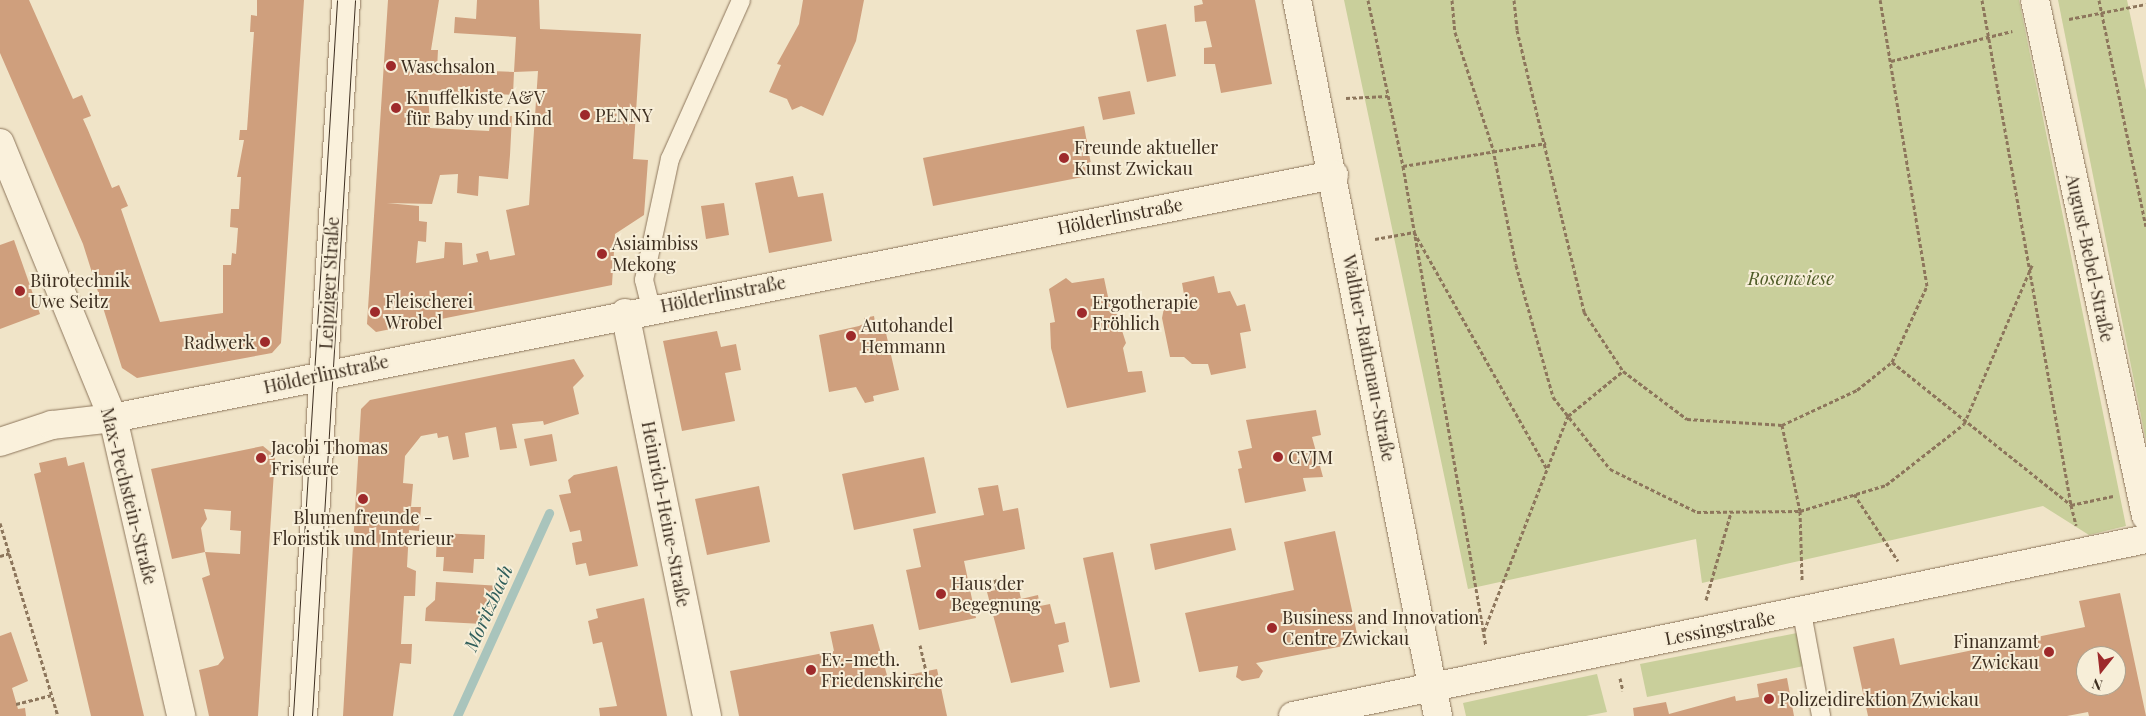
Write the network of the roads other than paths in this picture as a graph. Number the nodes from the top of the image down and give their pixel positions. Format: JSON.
{"nodes":[{"id":1,"x":346,"y":0,"type":"edge"},
{"id":2,"x":741,"y":0,"type":"edge"},
{"id":3,"x":1297,"y":0,"type":"edge"},
{"id":4,"x":2035,"y":0,"type":"edge"},
{"id":5,"x":0,"y":143,"type":"edge"},
{"id":6,"x":1334,"y":174,"type":"junction"},
{"id":7,"x":638,"y":310,"type":"junction"},
{"id":8,"x":323,"y":375,"type":"junction"},
{"id":9,"x":113,"y":418,"type":"junction"},
{"id":10,"x":0,"y":442,"type":"edge"},
{"id":11,"x":2143,"y":503,"type":"edge"},
{"id":12,"x":2146,"y":539,"type":"edge"},
{"id":13,"x":1802,"y":613,"type":"junction"},
{"id":14,"x":1432,"y":687,"type":"junction"},
{"id":15,"x":181,"y":716,"type":"edge"},
{"id":16,"x":303,"y":716,"type":"edge"},
{"id":17,"x":707,"y":716,"type":"edge"},
{"id":18,"x":1293,"y":716,"type":"edge"},
{"id":19,"x":1438,"y":716,"type":"edge"},
{"id":20,"x":1821,"y":716,"type":"edge"}],
"edges":[{"from":1,"to":8,"type":"street","name":"Leipziger Straße"},
{"from":2,"to":7,"type":"lane"},
{"from":3,"to":6,"type":"street","name":"Walther-Rathenau-Straße"},
{"from":4,"to":11,"type":"street","name":"August-Bebel-Straße"},
{"from":5,"to":9,"type":"street","name":"Max-Pechstein-Straße"},
{"from":6,"to":7,"type":"street","name":"Hölderlinstraße"},
{"from":6,"to":14,"type":"street","name":"Walther-Rathenau-Straße"},
{"from":7,"to":8,"type":"street","name":"Hölderlinstraße"},
{"from":7,"to":17,"type":"street","name":"Heinrich-Heine-Straße"},
{"from":8,"to":9,"type":"street","name":"Hölderlinstraße"},
{"from":8,"to":16,"type":"street","name":"Leipziger Straße"},
{"from":9,"to":10,"type":"street","name":"Hölderlinstraße"},
{"from":9,"to":15,"type":"street","name":"Max-Pechstein-Straße"},
{"from":12,"to":13,"type":"street","name":"Lessingstraße"},
{"from":13,"to":14,"type":"street","name":"Lessingstraße"},
{"from":13,"to":20,"type":"lane"},
{"from":14,"to":18,"type":"street","name":"Lessingstraße"},
{"from":14,"to":19,"type":"street","name":"Walther-Rathenau-Straße"}]}
